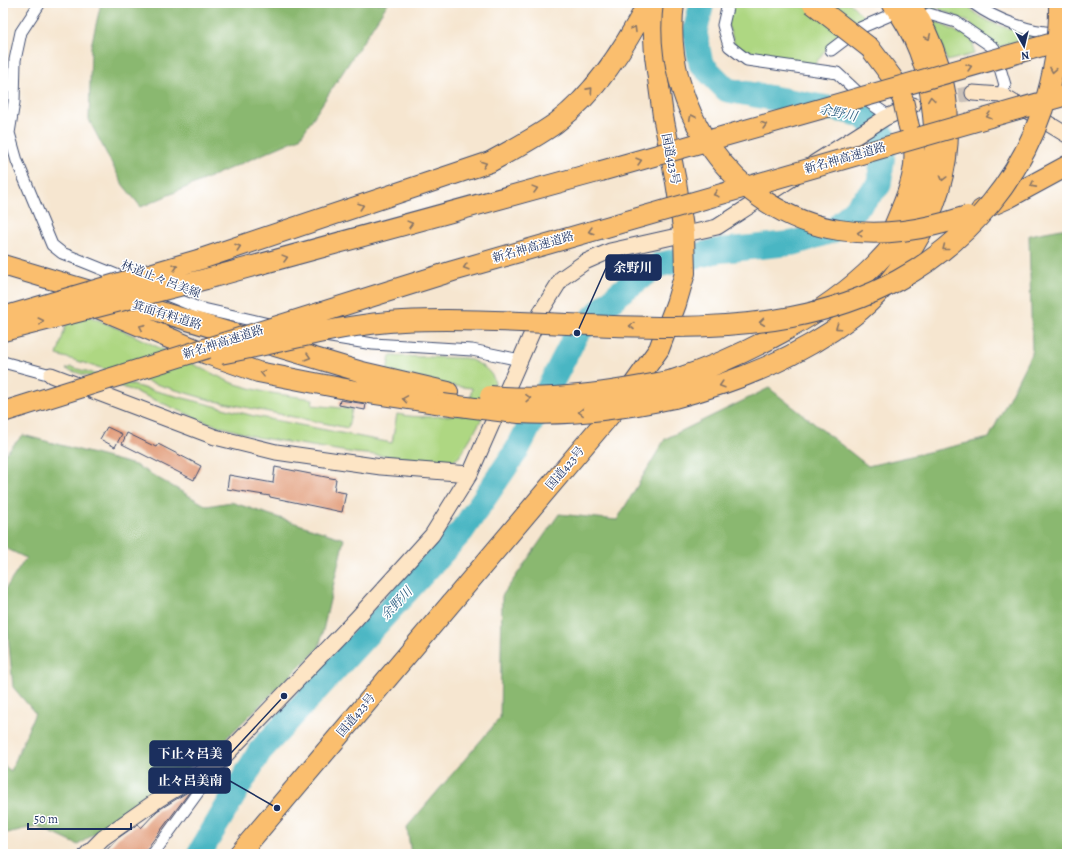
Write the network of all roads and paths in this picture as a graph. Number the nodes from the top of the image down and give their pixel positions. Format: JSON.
{"nodes":[{"id":1,"x":40,"y":3,"type":"edge"},
{"id":2,"x":648,"y":3,"type":"edge"},
{"id":3,"x":655,"y":3,"type":"edge"},
{"id":4,"x":674,"y":3,"type":"edge"},
{"id":5,"x":812,"y":3,"type":"edge"},
{"id":6,"x":910,"y":3,"type":"edge"},
{"id":7,"x":974,"y":3,"type":"edge"},
{"id":8,"x":1059,"y":3,"type":"edge"},
{"id":9,"x":728,"y":4,"type":"edge"},
{"id":10,"x":890,"y":10,"type":"edge"},
{"id":11,"x":929,"y":14,"type":"dead end"},
{"id":12,"x":1067,"y":31,"type":"edge"},
{"id":13,"x":1067,"y":39,"type":"edge"},
{"id":14,"x":831,"y":50,"type":"dead end"},
{"id":15,"x":972,"y":93,"type":"tunnel mouth"},
{"id":16,"x":1001,"y":94,"type":"junction"},
{"id":17,"x":1067,"y":95,"type":"edge"},
{"id":18,"x":908,"y":110,"type":"junction"},
{"id":19,"x":887,"y":117,"type":"junction"},
{"id":20,"x":1067,"y":135,"type":"edge"},
{"id":21,"x":1067,"y":166,"type":"edge"},
{"id":22,"x":684,"y":234,"type":"junction"},
{"id":23,"x":3,"y":264,"type":"edge"},
{"id":24,"x":3,"y":275,"type":"edge"},
{"id":25,"x":847,"y":290,"type":"junction"},
{"id":26,"x":3,"y":317,"type":"edge"},
{"id":27,"x":3,"y":331,"type":"edge"},
{"id":28,"x":520,"y":360,"type":"junction"},
{"id":29,"x":3,"y":362,"type":"edge"},
{"id":30,"x":145,"y":367,"type":"junction"},
{"id":31,"x":51,"y":375,"type":"joint"},
{"id":32,"x":674,"y":389,"type":"junction"},
{"id":33,"x":446,"y":398,"type":"junction"},
{"id":34,"x":3,"y":412,"type":"edge"},
{"id":35,"x":470,"y":474,"type":"junction"},
{"id":36,"x":220,"y":762,"type":"junction"},
{"id":37,"x":87,"y":854,"type":"edge"},
{"id":38,"x":153,"y":854,"type":"edge"},
{"id":39,"x":240,"y":854,"type":"edge"}],
"edges":[{"from":1,"to":28,"type":"street","name":"林道止々呂美線"},
{"from":26,"to":2,"type":"highway","one_way":true,"bridge":true},
{"from":3,"to":22,"type":"highway","name":"国道423号"},
{"from":21,"to":4,"type":"highway","one_way":true,"bridge":true},
{"from":5,"to":18,"type":"highway","bridge":true},
{"from":6,"to":32,"type":"highway","one_way":true},
{"from":7,"to":12,"type":"street"},
{"from":8,"to":30,"type":"highway","one_way":true,"bridge":true},
{"from":9,"to":19,"type":"street"},
{"from":10,"to":14,"type":"street"},
{"from":25,"to":10,"type":"highway","one_way":true},
{"from":11,"to":16,"type":"street"},
{"from":27,"to":13,"type":"highway","one_way":true,"bridge":true},
{"from":15,"to":16,"type":"street"},
{"from":16,"to":20,"type":"street"},
{"from":17,"to":30,"type":"highway","name":"新名神高速道路","one_way":true,"bridge":true},
{"from":18,"to":19,"type":"street"},
{"from":18,"to":25,"type":"highway"},
{"from":19,"to":22,"type":"street"},
{"from":22,"to":28,"type":"street"},
{"from":22,"to":39,"type":"highway","name":"国道423号"},
{"from":23,"to":33,"type":"highway","name":"箕面有料道路","one_way":true},
{"from":33,"to":24,"type":"highway","name":"箕面有料道路","one_way":true},
{"from":25,"to":32,"type":"highway"},
{"from":28,"to":35,"type":"street"},
{"from":29,"to":31,"type":"street"},
{"from":30,"to":34,"type":"highway","name":"新名神高速道路","bridge":true},
{"from":31,"to":35,"type":"street"},
{"from":32,"to":33,"type":"highway","bridge":true},
{"from":35,"to":36,"type":"street"},
{"from":36,"to":37,"type":"street"},
{"from":36,"to":38,"type":"street"}]}
